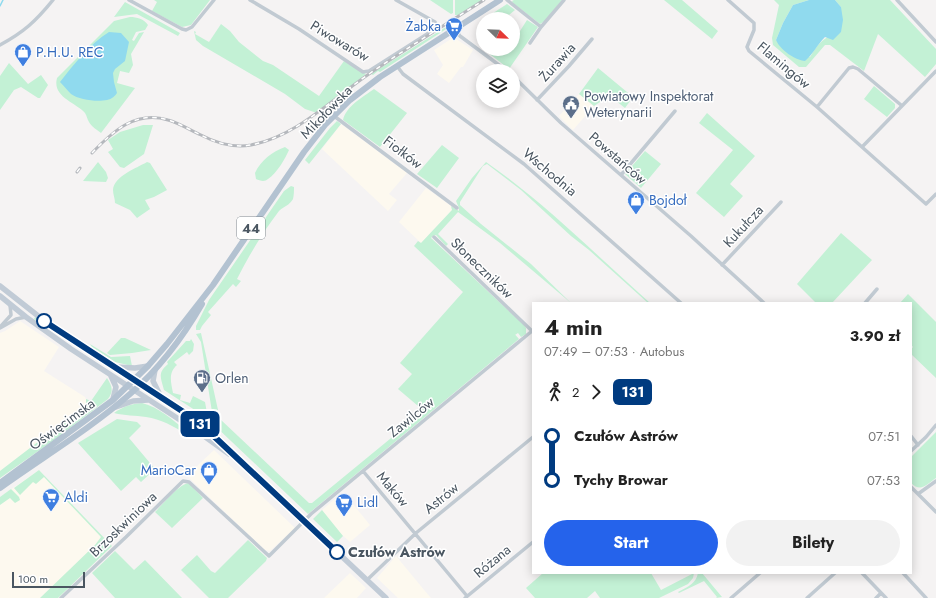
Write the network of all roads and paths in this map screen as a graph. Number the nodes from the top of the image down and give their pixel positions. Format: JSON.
{"nodes":[{"id":1,"x":53,"y":0,"type":"edge"},
{"id":2,"x":130,"y":0,"type":"edge"},
{"id":3,"x":214,"y":0,"type":"edge"},
{"id":4,"x":250,"y":0,"type":"edge"},
{"id":5,"x":396,"y":0,"type":"edge"},
{"id":6,"x":500,"y":0,"type":"edge"},
{"id":7,"x":507,"y":0,"type":"edge"},
{"id":8,"x":564,"y":0,"type":"edge"},
{"id":9,"x":728,"y":0,"type":"edge"},
{"id":10,"x":897,"y":0,"type":"edge"},
{"id":11,"x":541,"y":27,"type":"junction"},
{"id":12,"x":455,"y":28,"type":"junction"},
{"id":13,"x":592,"y":39,"type":"dead end"},
{"id":14,"x":936,"y":42,"type":"edge"},
{"id":15,"x":530,"y":43,"type":"dead end"},
{"id":16,"x":0,"y":45,"type":"edge"},
{"id":17,"x":498,"y":64,"type":"edge"},
{"id":18,"x":397,"y":66,"type":"junction"},
{"id":19,"x":936,"y":71,"type":"edge"},
{"id":20,"x":520,"y":83,"type":"edge"},
{"id":21,"x":537,"y":100,"type":"junction"},
{"id":22,"x":902,"y":105,"type":"junction"},
{"id":23,"x":817,"y":107,"type":"junction"},
{"id":24,"x":675,"y":111,"type":"dead end"},
{"id":25,"x":334,"y":116,"type":"junction"},
{"id":26,"x":862,"y":146,"type":"junction"},
{"id":27,"x":621,"y":175,"type":"junction"},
{"id":28,"x":936,"y":194,"type":"edge"},
{"id":29,"x":781,"y":202,"type":"dead end"},
{"id":30,"x":457,"y":208,"type":"dead end"},
{"id":31,"x":434,"y":237,"type":"dead end"},
{"id":32,"x":722,"y":265,"type":"junction"},
{"id":33,"x":213,"y":285,"type":"junction"},
{"id":34,"x":0,"y":286,"type":"edge"},
{"id":35,"x":877,"y":289,"type":"dead end"},
{"id":36,"x":0,"y":296,"type":"edge"},
{"id":37,"x":680,"y":302,"type":"edge"},
{"id":38,"x":763,"y":302,"type":"edge"},
{"id":39,"x":865,"y":302,"type":"edge"},
{"id":40,"x":10,"y":305,"type":"junction"},
{"id":41,"x":26,"y":317,"type":"junction"},
{"id":42,"x":0,"y":328,"type":"edge"},
{"id":43,"x":532,"y":329,"type":"edge"},
{"id":44,"x":532,"y":331,"type":"edge"},
{"id":45,"x":148,"y":366,"type":"junction"},
{"id":46,"x":116,"y":367,"type":"junction"},
{"id":47,"x":156,"y":368,"type":"junction"},
{"id":48,"x":110,"y":374,"type":"junction"},
{"id":49,"x":138,"y":382,"type":"junction"},
{"id":50,"x":128,"y":386,"type":"junction"},
{"id":51,"x":134,"y":390,"type":"junction"},
{"id":52,"x":161,"y":397,"type":"junction"},
{"id":53,"x":113,"y":400,"type":"junction"},
{"id":54,"x":149,"y":400,"type":"junction"},
{"id":55,"x":111,"y":410,"type":"junction"},
{"id":56,"x":936,"y":424,"type":"edge"},
{"id":57,"x":912,"y":437,"type":"edge"},
{"id":58,"x":532,"y":438,"type":"edge"},
{"id":59,"x":918,"y":445,"type":"junction"},
{"id":60,"x":912,"y":449,"type":"edge"},
{"id":61,"x":243,"y":463,"type":"junction"},
{"id":62,"x":363,"y":471,"type":"junction"},
{"id":63,"x":936,"y":481,"type":"edge"},
{"id":64,"x":0,"y":483,"type":"edge"},
{"id":65,"x":0,"y":488,"type":"edge"},
{"id":66,"x":912,"y":488,"type":"edge"},
{"id":67,"x":918,"y":494,"type":"junction"},
{"id":68,"x":936,"y":512,"type":"edge"},
{"id":69,"x":304,"y":521,"type":"junction"},
{"id":70,"x":416,"y":533,"type":"junction"},
{"id":71,"x":532,"y":543,"type":"edge"},
{"id":72,"x":759,"y":574,"type":"edge"},
{"id":73,"x":834,"y":574,"type":"edge"},
{"id":74,"x":863,"y":574,"type":"edge"},
{"id":75,"x":904,"y":574,"type":"edge"},
{"id":76,"x":367,"y":580,"type":"junction"},
{"id":77,"x":881,"y":593,"type":"junction"},
{"id":78,"x":466,"y":597,"type":"edge"},
{"id":79,"x":61,"y":598,"type":"edge"},
{"id":80,"x":386,"y":598,"type":"edge"},
{"id":81,"x":731,"y":598,"type":"edge"},
{"id":82,"x":807,"y":598,"type":"edge"},
{"id":83,"x":876,"y":598,"type":"edge"},
{"id":84,"x":886,"y":598,"type":"edge"},
{"id":85,"x":926,"y":598,"type":"edge"}],
"edges":[{"from":1,"to":16,"type":"street"},
{"from":2,"to":3,"type":"street"},
{"from":4,"to":5,"type":"street","name":"Piwowarów"},
{"from":6,"to":12,"type":"main road","name":"Mikołowska","number":"44"},
{"from":7,"to":11,"type":"street"},
{"from":8,"to":11,"type":"street"},
{"from":9,"to":23,"type":"street","name":"Flamingów"},
{"from":10,"to":14,"type":"street"},
{"from":11,"to":15,"type":"street"},
{"from":12,"to":17,"type":"street"},
{"from":12,"to":18,"type":"main road","name":"Mikołowska","number":"44"},
{"from":13,"to":21,"type":"street","name":"Żurawia"},
{"from":18,"to":25,"type":"main road","name":"Mikołowska","number":"44"},
{"from":18,"to":37,"type":"street","name":"Wschodnia"},
{"from":19,"to":22,"type":"street"},
{"from":20,"to":21,"type":"street","name":"Powstańców"},
{"from":21,"to":27,"type":"street","name":"Powstańców"},
{"from":22,"to":23,"type":"street","name":"Flamingów"},
{"from":22,"to":26,"type":"street"},
{"from":23,"to":26,"type":"street","name":"Flamingów"},
{"from":24,"to":27,"type":"street"},
{"from":25,"to":30,"type":"street","name":"Fiołków"},
{"from":25,"to":33,"type":"main road","name":"Mikołowska","number":"44"},
{"from":26,"to":28,"type":"street","name":"Flamingów"},
{"from":27,"to":32,"type":"street","name":"Powstańców"},
{"from":29,"to":32,"type":"street","name":"Kukułcza"},
{"from":31,"to":43,"type":"street","name":"Słoneczników"},
{"from":32,"to":38,"type":"street","name":"Powstańców"},
{"from":33,"to":45,"type":"main road","name":"Mikołowska","number":"44"},
{"from":33,"to":47,"type":"main road","name":"Mikołowska","number":"44"},
{"from":34,"to":46,"type":"main road"},
{"from":35,"to":39,"type":"street"},
{"from":36,"to":40,"type":"main road"},
{"from":40,"to":41,"type":"main road"},
{"from":40,"to":42,"type":"street"},
{"from":41,"to":42,"type":"street"},
{"from":41,"to":48,"type":"main road"},
{"from":44,"to":62,"type":"street","name":"Zawilców"},
{"from":45,"to":46,"type":"main road"},
{"from":45,"to":49,"type":"main road","name":"Mikołowska","number":"44"},
{"from":46,"to":49,"type":"main road"},
{"from":47,"to":49,"type":"main road","name":"Mikołowska","number":"44"},
{"from":47,"to":52,"type":"main road"},
{"from":48,"to":50,"type":"main road"},
{"from":48,"to":53,"type":"main road"},
{"from":49,"to":50,"type":"main road","name":"Oświęcimska","number":"44"},
{"from":49,"to":51,"type":"main road","name":"Mikołowska","number":"44"},
{"from":49,"to":52,"type":"main road"},
{"from":50,"to":51,"type":"main road"},
{"from":50,"to":53,"type":"main road","name":"Oświęcimska","number":"44"},
{"from":51,"to":54,"type":"main road"},
{"from":51,"to":55,"type":"main road","name":"Oświęcimska","number":"44"},
{"from":52,"to":61,"type":"main road"},
{"from":53,"to":64,"type":"main road","name":"Oświęcimska","number":"44"},
{"from":54,"to":55,"type":"main road"},
{"from":54,"to":61,"type":"main road"},
{"from":55,"to":65,"type":"main road","name":"Oświęcimska","number":"44"},
{"from":56,"to":59,"type":"street"},
{"from":57,"to":59,"type":"street"},
{"from":58,"to":70,"type":"street","name":"Astrów"},
{"from":59,"to":60,"type":"street"},
{"from":61,"to":69,"type":"main road"},
{"from":62,"to":69,"type":"street","name":"Zawilców"},
{"from":62,"to":70,"type":"street","name":"Maków"},
{"from":63,"to":67,"type":"street"},
{"from":66,"to":67,"type":"street"},
{"from":67,"to":68,"type":"street"},
{"from":69,"to":76,"type":"main road"},
{"from":69,"to":79,"type":"street","name":"Brzoskwiniowa"},
{"from":70,"to":76,"type":"street","name":"Astrów"},
{"from":70,"to":78,"type":"street","name":"Maków"},
{"from":71,"to":78,"type":"street","name":"Różana"},
{"from":72,"to":81,"type":"street"},
{"from":73,"to":82,"type":"street"},
{"from":74,"to":77,"type":"street"},
{"from":75,"to":85,"type":"street"},
{"from":76,"to":80,"type":"main road"},
{"from":77,"to":83,"type":"street"},
{"from":77,"to":84,"type":"street"}]}
